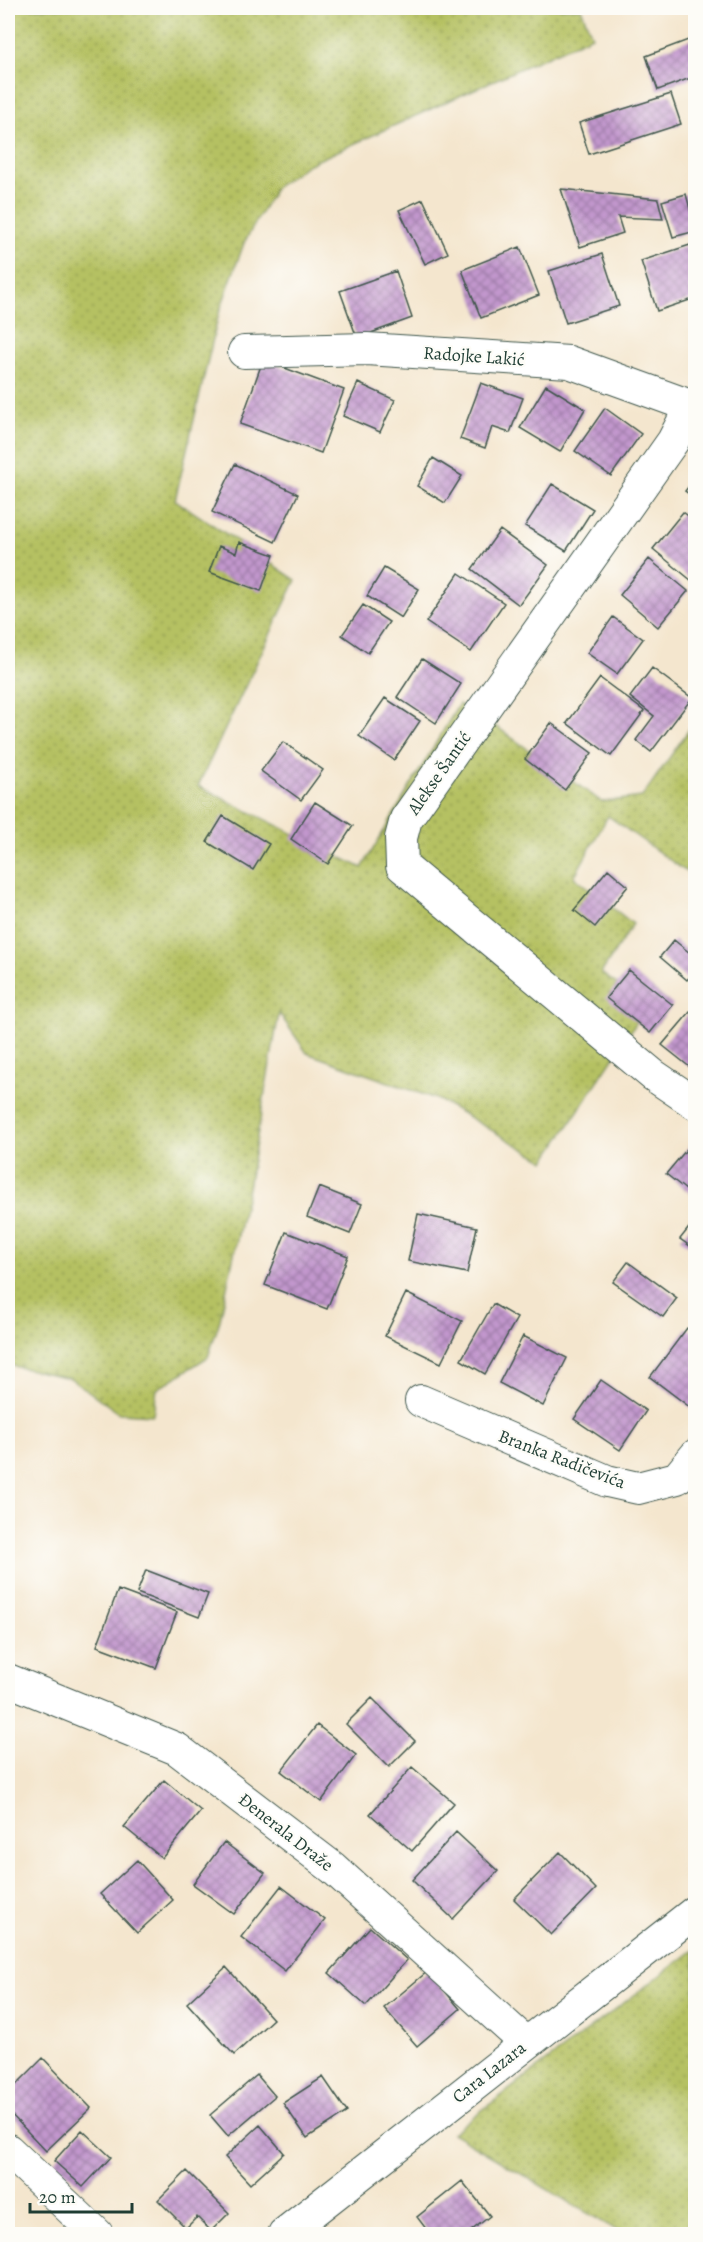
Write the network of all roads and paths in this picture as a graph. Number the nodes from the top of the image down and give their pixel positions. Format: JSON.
{"nodes":[{"id":1,"x":244,"y":352,"type":"dead end"},
{"id":2,"x":693,"y":407,"type":"edge"},
{"id":3,"x":696,"y":1104,"type":"edge"},
{"id":4,"x":421,"y":1401,"type":"dead end"},
{"id":5,"x":696,"y":1455,"type":"edge"},
{"id":6,"x":8,"y":1680,"type":"edge"},
{"id":7,"x":696,"y":1911,"type":"edge"},
{"id":8,"x":526,"y":2043,"type":"junction"},
{"id":9,"x":8,"y":2150,"type":"edge"},
{"id":10,"x":96,"y":2235,"type":"edge"},
{"id":11,"x":284,"y":2235,"type":"edge"}],
"edges":[{"from":1,"to":2,"type":"street","name":"Radojke Lakić"},
{"from":2,"to":3,"type":"street","name":"Alekse Šantić"},
{"from":4,"to":5,"type":"street","name":"Branka Radičevića"},
{"from":6,"to":8,"type":"street","name":"Đenerala Draže"},
{"from":7,"to":8,"type":"street","name":"Cara Lazara"},
{"from":8,"to":11,"type":"street","name":"Cara Lazara"},
{"from":9,"to":10,"type":"street"}]}
